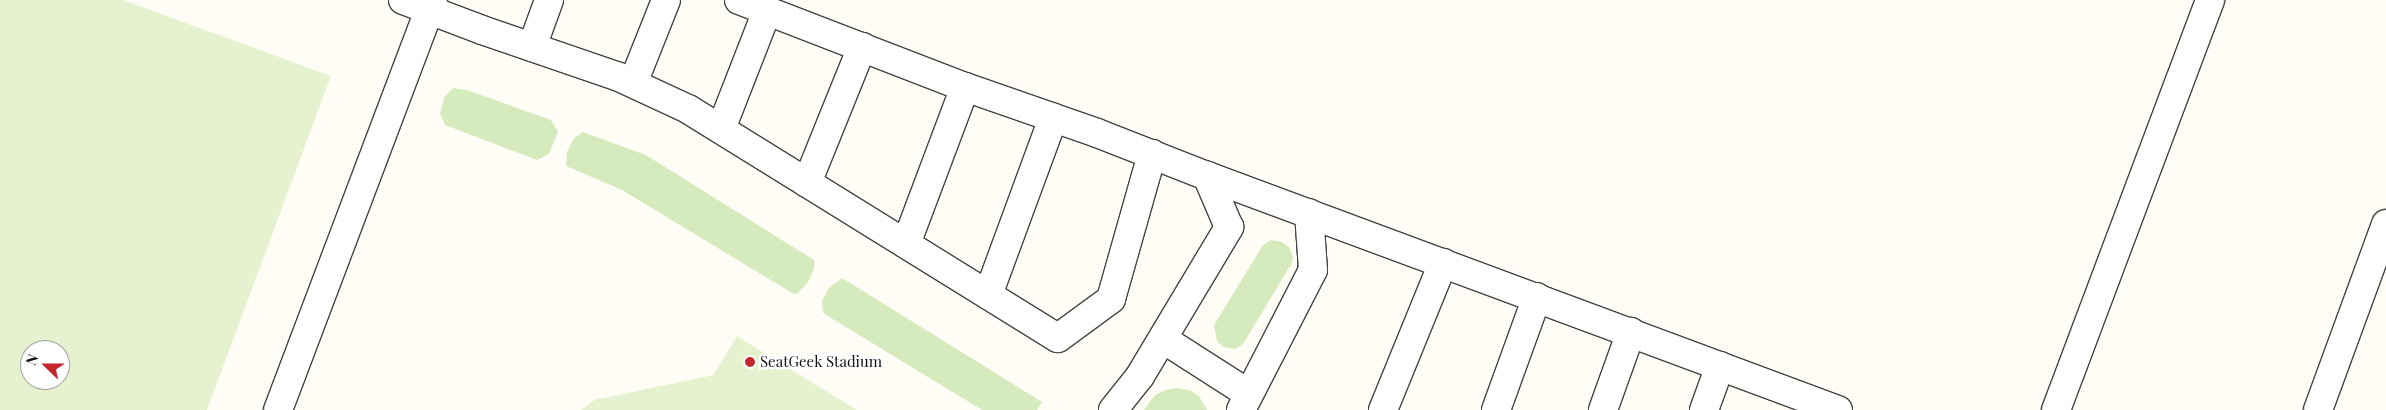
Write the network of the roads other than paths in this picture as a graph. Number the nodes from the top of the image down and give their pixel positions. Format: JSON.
{"nodes":[{"id":1,"x":403,"y":0,"type":"edge"},
{"id":2,"x":549,"y":0,"type":"edge"},
{"id":3,"x":666,"y":0,"type":"edge"},
{"id":4,"x":739,"y":0,"type":"edge"},
{"id":5,"x":2210,"y":0,"type":"edge"},
{"id":6,"x":431,"y":5,"type":"edge"},
{"id":7,"x":767,"y":11,"type":"junction"},
{"id":8,"x":532,"y":47,"type":"junction"},
{"id":9,"x":862,"y":47,"type":"junction"},
{"id":10,"x":633,"y":83,"type":"junction"},
{"id":11,"x":965,"y":87,"type":"junction"},
{"id":12,"x":1053,"y":118,"type":"junction"},
{"id":13,"x":721,"y":129,"type":"junction"},
{"id":14,"x":1152,"y":154,"type":"junction"},
{"id":15,"x":1208,"y":176,"type":"junction"},
{"id":16,"x":807,"y":183,"type":"junction"},
{"id":17,"x":1309,"y":212,"type":"junction"},
{"id":18,"x":2386,"y":224,"type":"edge"},
{"id":19,"x":906,"y":244,"type":"junction"},
{"id":20,"x":1443,"y":263,"type":"junction"},
{"id":21,"x":988,"y":295,"type":"junction"},
{"id":22,"x":1537,"y":297,"type":"junction"},
{"id":23,"x":1631,"y":332,"type":"junction"},
{"id":24,"x":1162,"y":339,"type":"junction"},
{"id":25,"x":1720,"y":366,"type":"junction"},
{"id":26,"x":1245,"y":402,"type":"edge"},
{"id":27,"x":1831,"y":409,"type":"edge"},
{"id":28,"x":278,"y":410,"type":"edge"},
{"id":29,"x":1113,"y":410,"type":"edge"},
{"id":30,"x":1383,"y":410,"type":"edge"},
{"id":31,"x":1496,"y":410,"type":"edge"},
{"id":32,"x":1604,"y":410,"type":"edge"},
{"id":33,"x":1704,"y":410,"type":"edge"},
{"id":34,"x":2056,"y":410,"type":"edge"},
{"id":35,"x":2318,"y":410,"type":"edge"}],
"edges":[{"from":1,"to":6,"type":"lane"},
{"from":2,"to":8,"type":"lane"},
{"from":3,"to":10,"type":"lane"},
{"from":4,"to":7,"type":"lane"},
{"from":5,"to":34,"type":"lane"},
{"from":6,"to":8,"type":"lane"},
{"from":6,"to":28,"type":"lane"},
{"from":7,"to":9,"type":"lane"},
{"from":7,"to":13,"type":"lane"},
{"from":8,"to":10,"type":"lane"},
{"from":9,"to":11,"type":"lane"},
{"from":9,"to":16,"type":"lane"},
{"from":10,"to":13,"type":"lane"},
{"from":11,"to":12,"type":"lane"},
{"from":11,"to":19,"type":"lane"},
{"from":12,"to":14,"type":"lane"},
{"from":12,"to":21,"type":"lane"},
{"from":13,"to":16,"type":"lane"},
{"from":14,"to":15,"type":"lane"},
{"from":14,"to":21,"type":"lane"},
{"from":15,"to":17,"type":"lane"},
{"from":15,"to":24,"type":"lane"},
{"from":16,"to":19,"type":"lane"},
{"from":17,"to":20,"type":"lane"},
{"from":17,"to":26,"type":"lane"},
{"from":18,"to":35,"type":"lane"},
{"from":19,"to":21,"type":"lane"},
{"from":20,"to":22,"type":"lane"},
{"from":20,"to":30,"type":"lane"},
{"from":22,"to":23,"type":"lane"},
{"from":22,"to":31,"type":"lane"},
{"from":23,"to":25,"type":"lane"},
{"from":23,"to":32,"type":"lane"},
{"from":24,"to":26,"type":"lane"},
{"from":24,"to":29,"type":"lane"},
{"from":25,"to":27,"type":"lane"},
{"from":25,"to":33,"type":"lane"}]}
